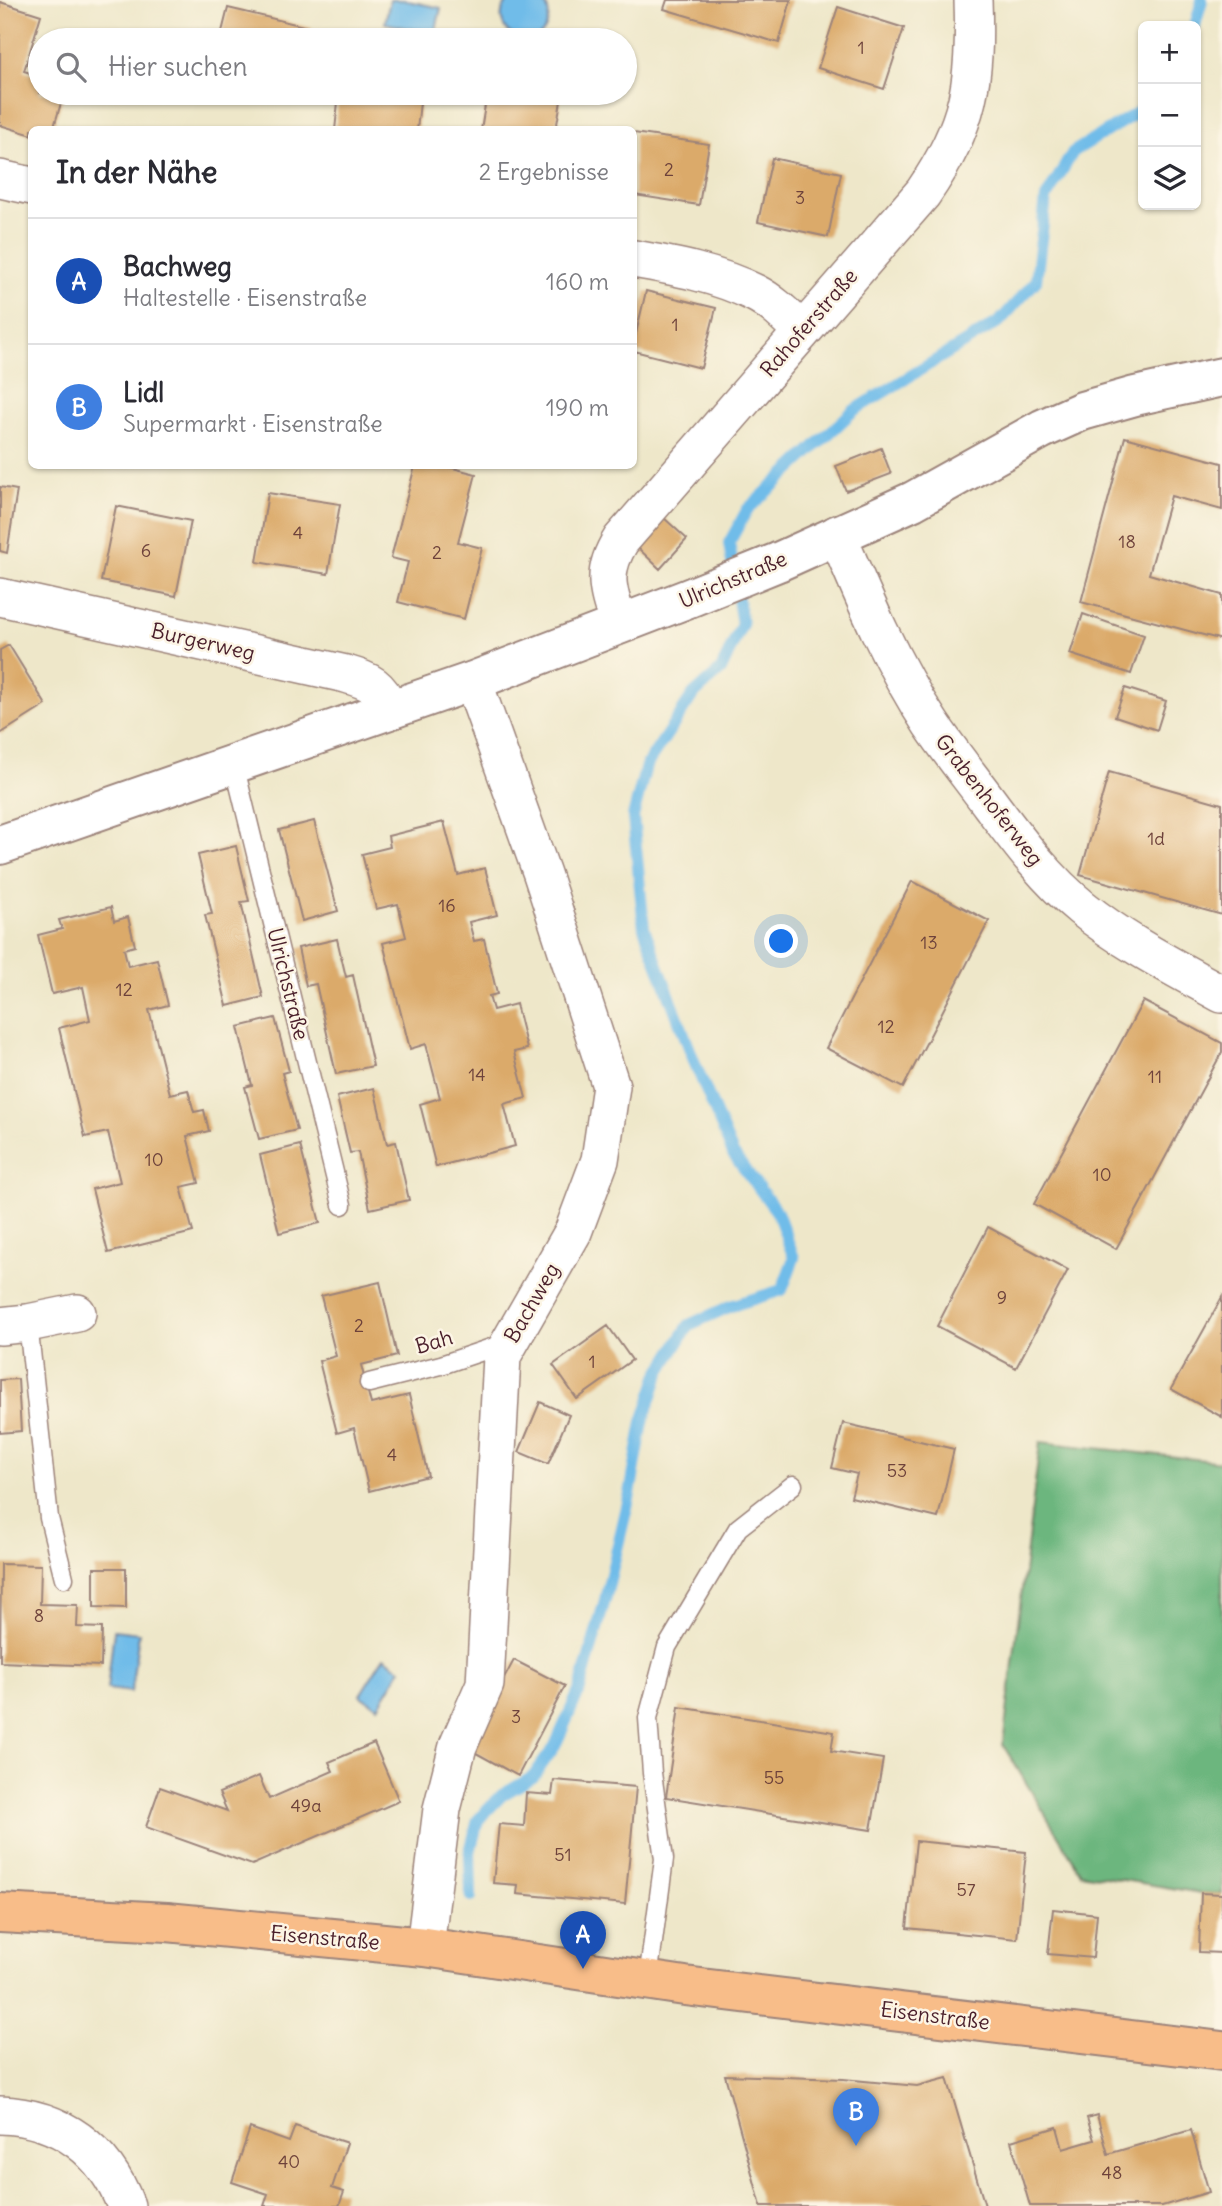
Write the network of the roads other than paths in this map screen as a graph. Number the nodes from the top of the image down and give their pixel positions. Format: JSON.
{"nodes":[{"id":1,"x":973,"y":0,"type":"edge"},
{"id":2,"x":0,"y":178,"type":"edge"},
{"id":3,"x":28,"y":185,"type":"edge"},
{"id":4,"x":637,"y":260,"type":"edge"},
{"id":5,"x":802,"y":331,"type":"junction"},
{"id":6,"x":1222,"y":377,"type":"edge"},
{"id":7,"x":837,"y":534,"type":"junction"},
{"id":8,"x":0,"y":597,"type":"edge"},
{"id":9,"x":618,"y":625,"type":"junction"},
{"id":10,"x":473,"y":681,"type":"junction"},
{"id":11,"x":391,"y":710,"type":"junction"},
{"id":12,"x":234,"y":764,"type":"junction"},
{"id":13,"x":0,"y":845,"type":"edge"},
{"id":14,"x":1222,"y":994,"type":"edge"},
{"id":15,"x":342,"y":1205,"type":"dead end"},
{"id":16,"x":77,"y":1313,"type":"dead end"},
{"id":17,"x":14,"y":1325,"type":"edge"},
{"id":18,"x":510,"y":1342,"type":"junction"},
{"id":19,"x":369,"y":1383,"type":"dead end"},
{"id":20,"x":793,"y":1485,"type":"dead end"},
{"id":21,"x":64,"y":1578,"type":"dead end"},
{"id":22,"x":0,"y":1913,"type":"edge"},
{"id":23,"x":425,"y":1947,"type":"junction"},
{"id":24,"x":648,"y":1979,"type":"junction"},
{"id":25,"x":1222,"y":2051,"type":"edge"},
{"id":26,"x":0,"y":2115,"type":"edge"},
{"id":27,"x":126,"y":2206,"type":"edge"}],
"edges":[{"from":1,"to":5,"type":"street","name":"Rahoferstraße"},
{"from":2,"to":3,"type":"street"},
{"from":4,"to":5,"type":"street"},
{"from":5,"to":9,"type":"street","name":"Rahoferstraße"},
{"from":6,"to":7,"type":"street","name":"Ulrichstraße"},
{"from":7,"to":9,"type":"street","name":"Ulrichstraße"},
{"from":7,"to":14,"type":"street","name":"Grabenhoferweg"},
{"from":8,"to":11,"type":"street","name":"Burgerweg"},
{"from":9,"to":10,"type":"street","name":"Ulrichstraße"},
{"from":10,"to":11,"type":"street","name":"Ulrichstraße"},
{"from":10,"to":18,"type":"street","name":"Bachweg"},
{"from":11,"to":12,"type":"street","name":"Ulrichstraße"},
{"from":12,"to":13,"type":"street","name":"Ulrichstraße"},
{"from":12,"to":15,"type":"lane","name":"Ulrichstraße"},
{"from":16,"to":17,"type":"street"},
{"from":17,"to":21,"type":"lane"},
{"from":18,"to":19,"type":"lane","name":"Bah"},
{"from":18,"to":23,"type":"street","name":"Bachweg"},
{"from":20,"to":24,"type":"lane"},
{"from":22,"to":23,"type":"main road","name":"Eisenstraße"},
{"from":23,"to":24,"type":"main road","name":"Eisenstraße"},
{"from":24,"to":25,"type":"main road","name":"Eisenstraße"},
{"from":26,"to":27,"type":"street"}]}
